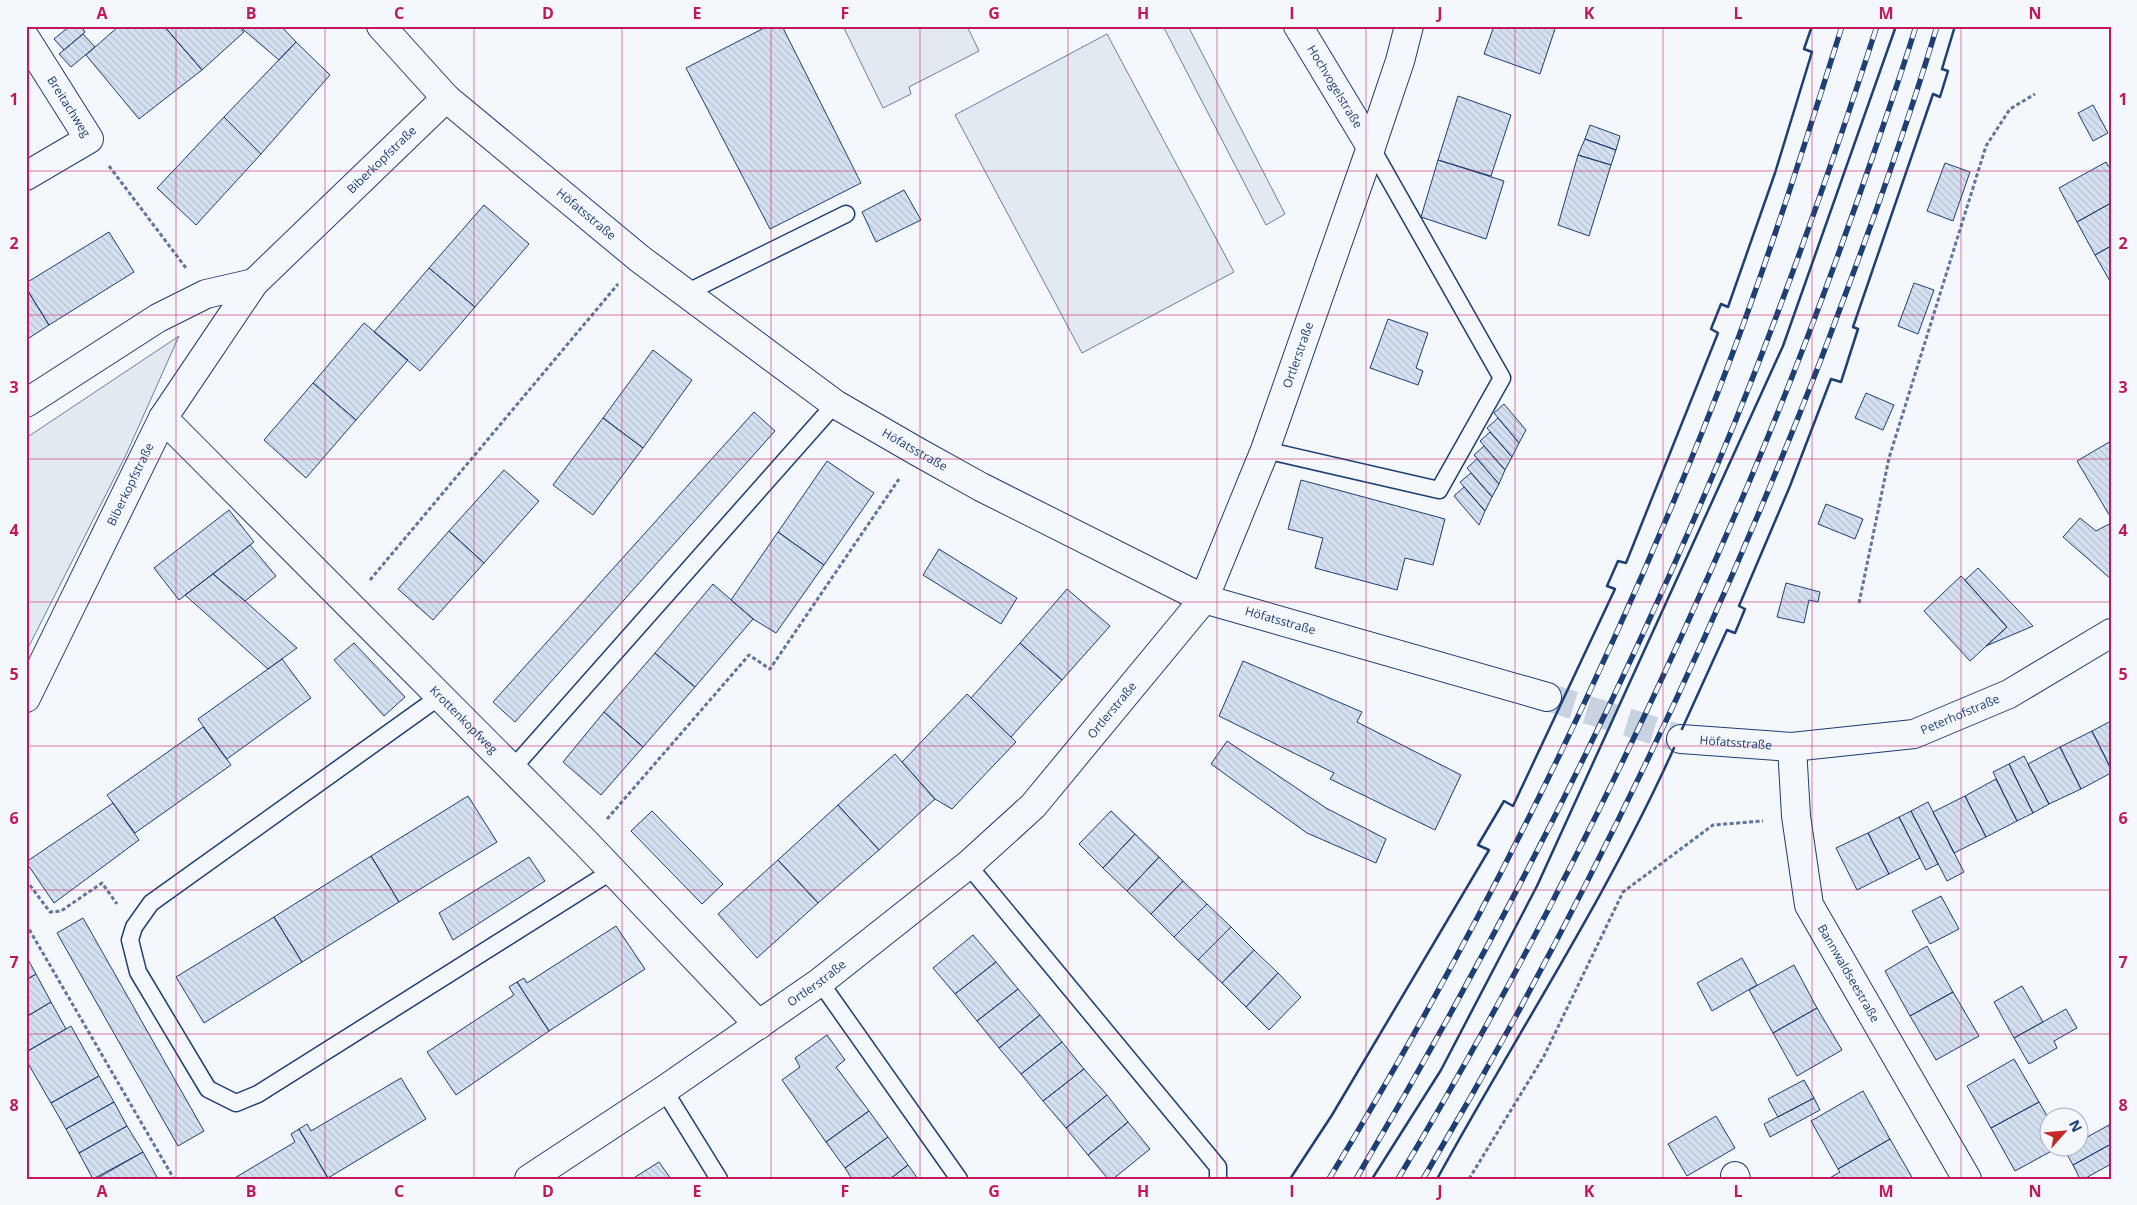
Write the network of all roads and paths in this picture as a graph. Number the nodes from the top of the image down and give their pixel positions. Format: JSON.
{"nodes":[{"id":1,"x":381,"y":26,"type":"edge"},
{"id":2,"x":1298,"y":26,"type":"edge"},
{"id":3,"x":1409,"y":26,"type":"edge"},
{"id":4,"x":26,"y":39,"type":"edge"},
{"id":5,"x":2035,"y":94,"type":"dead end"},
{"id":6,"x":446,"y":98,"type":"junction"},
{"id":7,"x":89,"y":139,"type":"junction"},
{"id":8,"x":1371,"y":147,"type":"junction"},
{"id":9,"x":26,"y":176,"type":"edge"},
{"id":10,"x":846,"y":214,"type":"dead end"},
{"id":11,"x":640,"y":259,"type":"junction"},
{"id":12,"x":254,"y":283,"type":"junction"},
{"id":13,"x":686,"y":293,"type":"junction"},
{"id":14,"x":206,"y":294,"type":"junction"},
{"id":15,"x":26,"y":403,"type":"edge"},
{"id":16,"x":835,"y":404,"type":"junction"},
{"id":17,"x":163,"y":418,"type":"junction"},
{"id":18,"x":1265,"y":450,"type":"junction"},
{"id":19,"x":918,"y":452,"type":"junction"},
{"id":20,"x":1204,"y":599,"type":"junction"},
{"id":21,"x":1859,"y":603,"type":"dead end"},
{"id":22,"x":349,"y":604,"type":"junction"},
{"id":23,"x":2111,"y":633,"type":"edge"},
{"id":24,"x":439,"y":696,"type":"junction"},
{"id":25,"x":1547,"y":697,"type":"tunnel mouth"},
{"id":26,"x":26,"y":698,"type":"edge"},
{"id":27,"x":1681,"y":739,"type":"tunnel mouth"},
{"id":28,"x":1792,"y":747,"type":"junction"},
{"id":29,"x":512,"y":769,"type":"junction"},
{"id":30,"x":1796,"y":816,"type":"junction"},
{"id":31,"x":586,"y":843,"type":"junction"},
{"id":32,"x":968,"y":865,"type":"junction"},
{"id":33,"x":612,"y":871,"type":"junction"},
{"id":34,"x":26,"y":880,"type":"edge"},
{"id":35,"x":26,"y":924,"type":"edge"},
{"id":36,"x":134,"y":927,"type":"junction"},
{"id":37,"x":820,"y":982,"type":"junction"},
{"id":38,"x":759,"y":1025,"type":"junction"},
{"id":39,"x":664,"y":1090,"type":"junction"},
{"id":40,"x":174,"y":1179,"type":"edge"},
{"id":41,"x":529,"y":1179,"type":"edge"},
{"id":42,"x":719,"y":1179,"type":"edge"},
{"id":43,"x":959,"y":1179,"type":"edge"},
{"id":44,"x":1218,"y":1179,"type":"edge"},
{"id":45,"x":1469,"y":1179,"type":"edge"},
{"id":46,"x":1967,"y":1179,"type":"edge"}],
"edges":[{"from":1,"to":6,"type":"street","name":"Höfatsstraße"},
{"from":2,"to":8,"type":"street","name":"Hochvogelstraße"},
{"from":3,"to":8,"type":"street","name":"Ortlerstraße"},
{"from":4,"to":7,"type":"street","name":"Breitachweg"},
{"from":5,"to":21,"type":"path"},
{"from":6,"to":11,"type":"street","name":"Höfatsstraße"},
{"from":6,"to":12,"type":"street","name":"Biberkopfstraße"},
{"from":7,"to":9,"type":"street","name":"Breitachweg"},
{"from":7,"to":14,"type":"path"},
{"from":8,"to":18,"type":"street","name":"Ortlerstraße"},
{"from":8,"to":18,"type":"lane"},
{"from":10,"to":13,"type":"lane"},
{"from":11,"to":13,"type":"street","name":"Höfatsstraße"},
{"from":11,"to":22,"type":"path"},
{"from":12,"to":14,"type":"street"},
{"from":12,"to":17,"type":"street","name":"Biberkopfstraße"},
{"from":13,"to":16,"type":"street","name":"Höfatsstraße"},
{"from":14,"to":15,"type":"street"},
{"from":16,"to":19,"type":"street","name":"Höfatsstraße"},
{"from":16,"to":29,"type":"lane"},
{"from":17,"to":22,"type":"street","name":"Krottenkopfweg"},
{"from":17,"to":26,"type":"street","name":"Biberkopfstraße"},
{"from":18,"to":20,"type":"street","name":"Ortlerstraße"},
{"from":19,"to":20,"type":"street","name":"Höfatsstraße"},
{"from":19,"to":31,"type":"path"},
{"from":20,"to":25,"type":"street","name":"Höfatsstraße"},
{"from":20,"to":32,"type":"street","name":"Ortlerstraße"},
{"from":22,"to":24,"type":"street","name":"Krottenkopfweg"},
{"from":23,"to":28,"type":"street","name":"Peterhofstraße"},
{"from":24,"to":29,"type":"street","name":"Krottenkopfweg"},
{"from":24,"to":36,"type":"lane"},
{"from":27,"to":28,"type":"street","name":"Höfatsstraße"},
{"from":28,"to":30,"type":"street","name":"Bannwaldseestraße"},
{"from":29,"to":31,"type":"street","name":"Krottenkopfweg"},
{"from":30,"to":45,"type":"path"},
{"from":30,"to":46,"type":"street","name":"Bannwaldseestraße"},
{"from":31,"to":33,"type":"street","name":"Krottenkopfweg"},
{"from":32,"to":37,"type":"street","name":"Ortlerstraße"},
{"from":32,"to":44,"type":"lane"},
{"from":33,"to":36,"type":"lane"},
{"from":33,"to":38,"type":"street","name":"Krottenkopfweg"},
{"from":34,"to":36,"type":"path"},
{"from":35,"to":40,"type":"path"},
{"from":37,"to":38,"type":"street","name":"Ortlerstraße"},
{"from":37,"to":43,"type":"lane"},
{"from":38,"to":39,"type":"street","name":"Ortlerstraße"},
{"from":39,"to":41,"type":"street","name":"Ortlerstraße"},
{"from":39,"to":42,"type":"lane"}]}
